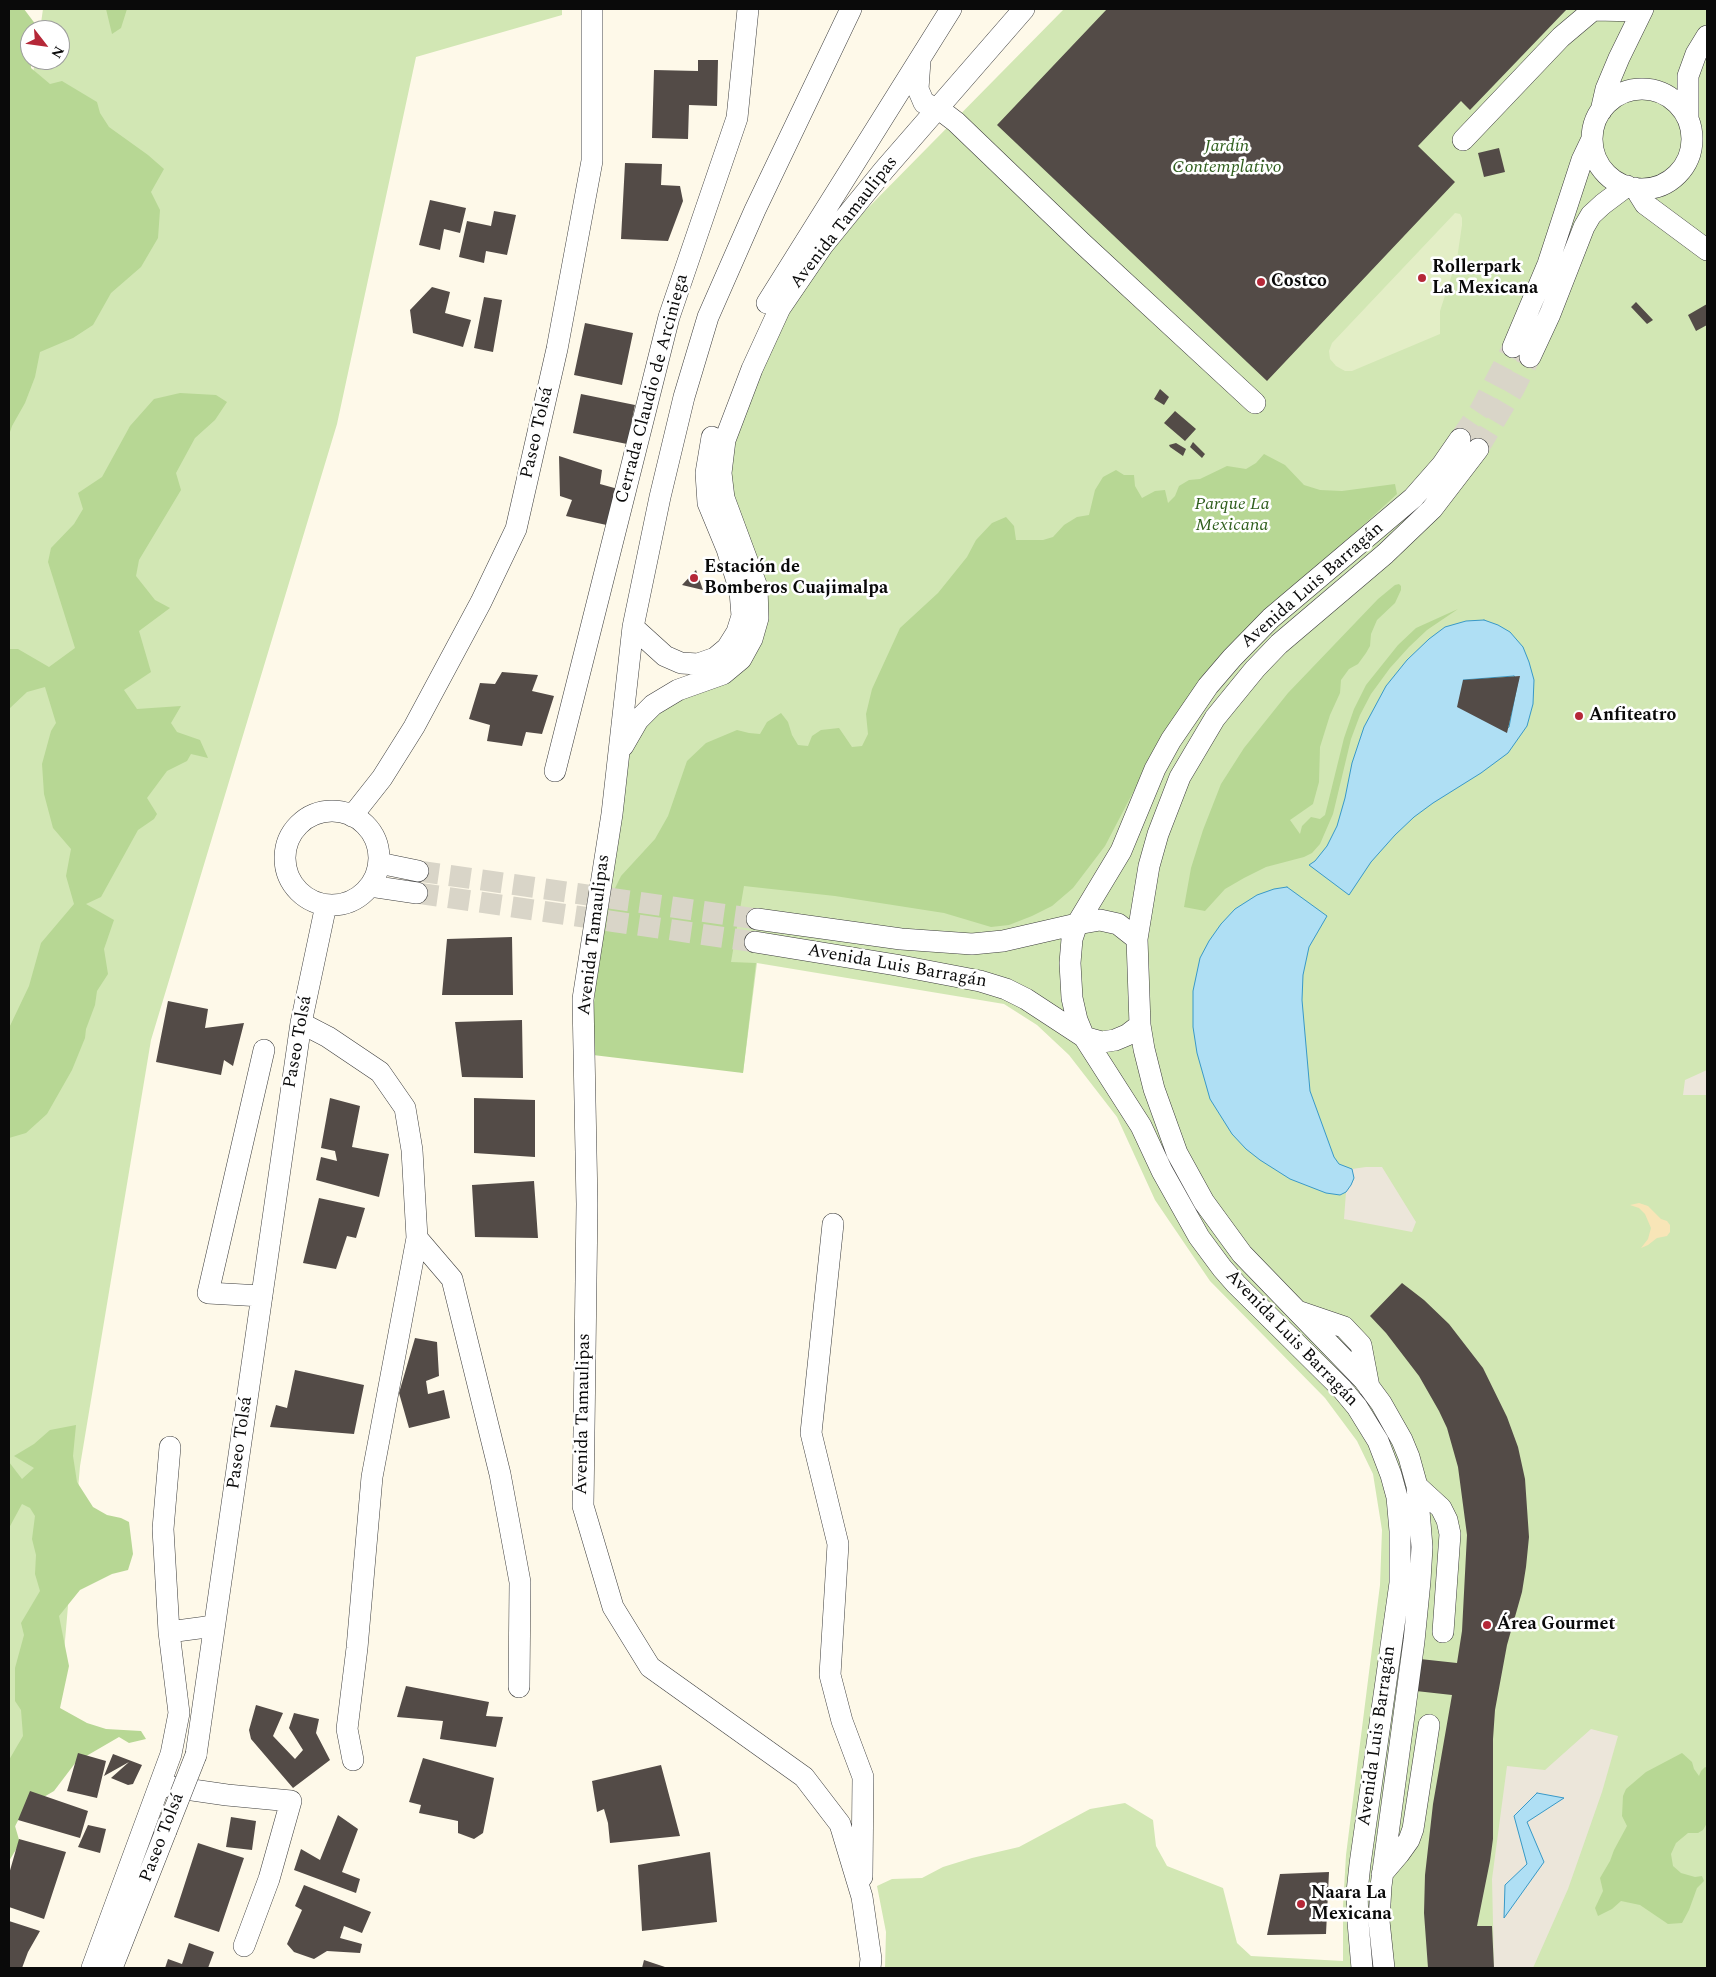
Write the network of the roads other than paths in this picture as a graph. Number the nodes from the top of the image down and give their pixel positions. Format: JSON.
{"nodes":[{"id":1,"x":592,"y":9,"type":"edge"},
{"id":2,"x":748,"y":9,"type":"edge"},
{"id":3,"x":851,"y":9,"type":"edge"},
{"id":4,"x":950,"y":9,"type":"edge"},
{"id":5,"x":1024,"y":9,"type":"edge"},
{"id":6,"x":1642,"y":10,"type":"edge"},
{"id":7,"x":1707,"y":36,"type":"edge"},
{"id":8,"x":920,"y":58,"type":"junction"},
{"id":9,"x":939,"y":109,"type":"junction"},
{"id":10,"x":1601,"y":111,"type":"junction"},
{"id":11,"x":1690,"y":124,"type":"junction"},
{"id":12,"x":1592,"y":138,"type":"junction"},
{"id":13,"x":1463,"y":140,"type":"dead end"},
{"id":14,"x":1707,"y":154,"type":"edge"},
{"id":15,"x":1631,"y":187,"type":"junction"},
{"id":16,"x":1706,"y":252,"type":"edge"},
{"id":17,"x":1255,"y":403,"type":"dead end"},
{"id":18,"x":633,"y":627,"type":"junction"},
{"id":19,"x":619,"y":753,"type":"junction"},
{"id":20,"x":556,"y":771,"type":"dead end"},
{"id":21,"x":352,"y":816,"type":"junction"},
{"id":22,"x":379,"y":863,"type":"junction"},
{"id":23,"x":418,"y":871,"type":"tunnel mouth"},
{"id":24,"x":370,"y":886,"type":"junction"},
{"id":25,"x":417,"y":893,"type":"tunnel mouth"},
{"id":26,"x":326,"y":905,"type":"junction"},
{"id":27,"x":757,"y":919,"type":"tunnel mouth"},
{"id":28,"x":1077,"y":924,"type":"junction"},
{"id":29,"x":1137,"y":939,"type":"junction"},
{"id":30,"x":755,"y":942,"type":"tunnel mouth"},
{"id":31,"x":301,"y":1023,"type":"junction"},
{"id":32,"x":1140,"y":1024,"type":"junction"},
{"id":33,"x":1084,"y":1037,"type":"junction"},
{"id":34,"x":264,"y":1050,"type":"dead end"},
{"id":35,"x":833,"y":1224,"type":"dead end"},
{"id":36,"x":417,"y":1238,"type":"junction"},
{"id":37,"x":262,"y":1296,"type":"junction"},
{"id":38,"x":170,"y":1447,"type":"dead end"},
{"id":39,"x":1392,"y":1475,"type":"junction"},
{"id":40,"x":1415,"y":1478,"type":"junction"},
{"id":41,"x":214,"y":1626,"type":"junction"},
{"id":42,"x":169,"y":1632,"type":"junction"},
{"id":43,"x":1443,"y":1632,"type":"dead end"},
{"id":44,"x":519,"y":1687,"type":"dead end"},
{"id":45,"x":1429,"y":1725,"type":"dead end"},
{"id":46,"x":353,"y":1760,"type":"dead end"},
{"id":47,"x":160,"y":1785,"type":"junction"},
{"id":48,"x":1382,"y":1874,"type":"junction"},
{"id":49,"x":862,"y":1897,"type":"junction"},
{"id":50,"x":244,"y":1946,"type":"dead end"},
{"id":51,"x":92,"y":1968,"type":"edge"},
{"id":52,"x":112,"y":1968,"type":"edge"},
{"id":53,"x":870,"y":1968,"type":"edge"},
{"id":54,"x":1362,"y":1968,"type":"edge"},
{"id":55,"x":1384,"y":1968,"type":"edge"}],
"edges":[{"from":1,"to":21,"type":"street","name":"Paseo Tolsá"},
{"from":2,"to":20,"type":"street","name":"Cerrada Claudio de Arciniega"},
{"from":3,"to":18,"type":"street","name":"Avenida Tamaulipas"},
{"from":4,"to":8,"type":"street","name":"Avenida Tamaulipas"},
{"from":5,"to":9,"type":"street","name":"Avenida Tamaulipas"},
{"from":6,"to":10,"type":"street"},
{"from":6,"to":13,"type":"street"},
{"from":7,"to":11,"type":"street"},
{"from":8,"to":9,"type":"street"},
{"from":8,"to":18,"type":"street","name":"Avenida Tamaulipas"},
{"from":9,"to":17,"type":"street"},
{"from":9,"to":19,"type":"street","name":"Avenida Tamaulipas"},
{"from":10,"to":11,"type":"street"},
{"from":10,"to":12,"type":"street"},
{"from":11,"to":14,"type":"street"},
{"from":11,"to":15,"type":"street"},
{"from":12,"to":15,"type":"street"},
{"from":12,"to":15,"type":"street"},
{"from":15,"to":16,"type":"street"},
{"from":18,"to":19,"type":"street","name":"Avenida Tamaulipas"},
{"from":19,"to":49,"type":"street","name":"Avenida Tamaulipas"},
{"from":21,"to":22,"type":"street"},
{"from":21,"to":26,"type":"street"},
{"from":22,"to":23,"type":"street"},
{"from":22,"to":24,"type":"street"},
{"from":24,"to":25,"type":"street"},
{"from":24,"to":26,"type":"street"},
{"from":26,"to":31,"type":"street","name":"Paseo Tolsá"},
{"from":27,"to":28,"type":"street","name":"Avenida Luis Barragán"},
{"from":28,"to":29,"type":"street","name":"Avenida Luis Barragán"},
{"from":28,"to":29,"type":"street","name":"Avenida Luis Barragán"},
{"from":28,"to":33,"type":"street","name":"Avenida Luis Barragán"},
{"from":29,"to":32,"type":"street","name":"Avenida Luis Barragán"},
{"from":30,"to":33,"type":"street","name":"Avenida Luis Barragán"},
{"from":31,"to":36,"type":"street"},
{"from":31,"to":37,"type":"street","name":"Paseo Tolsá"},
{"from":32,"to":33,"type":"street","name":"Avenida Luis Barragán"},
{"from":32,"to":40,"type":"street","name":"Avenida Luis Barragán"},
{"from":33,"to":39,"type":"street","name":"Avenida Luis Barragán"},
{"from":34,"to":37,"type":"street"},
{"from":35,"to":49,"type":"street"},
{"from":36,"to":44,"type":"street"},
{"from":36,"to":46,"type":"street"},
{"from":37,"to":41,"type":"street","name":"Paseo Tolsá"},
{"from":38,"to":42,"type":"street"},
{"from":39,"to":40,"type":"street"},
{"from":39,"to":54,"type":"street","name":"Avenida Luis Barragán"},
{"from":40,"to":43,"type":"street"},
{"from":40,"to":48,"type":"street","name":"Avenida Luis Barragán"},
{"from":41,"to":42,"type":"street"},
{"from":41,"to":52,"type":"street","name":"Paseo Tolsá","bridge":true},
{"from":42,"to":47,"type":"street"},
{"from":45,"to":48,"type":"street"},
{"from":47,"to":50,"type":"street"},
{"from":47,"to":51,"type":"street"},
{"from":48,"to":55,"type":"street","name":"Avenida Luis Barragán"},
{"from":49,"to":53,"type":"street","name":"Avenida Tamaulipas"}]}
